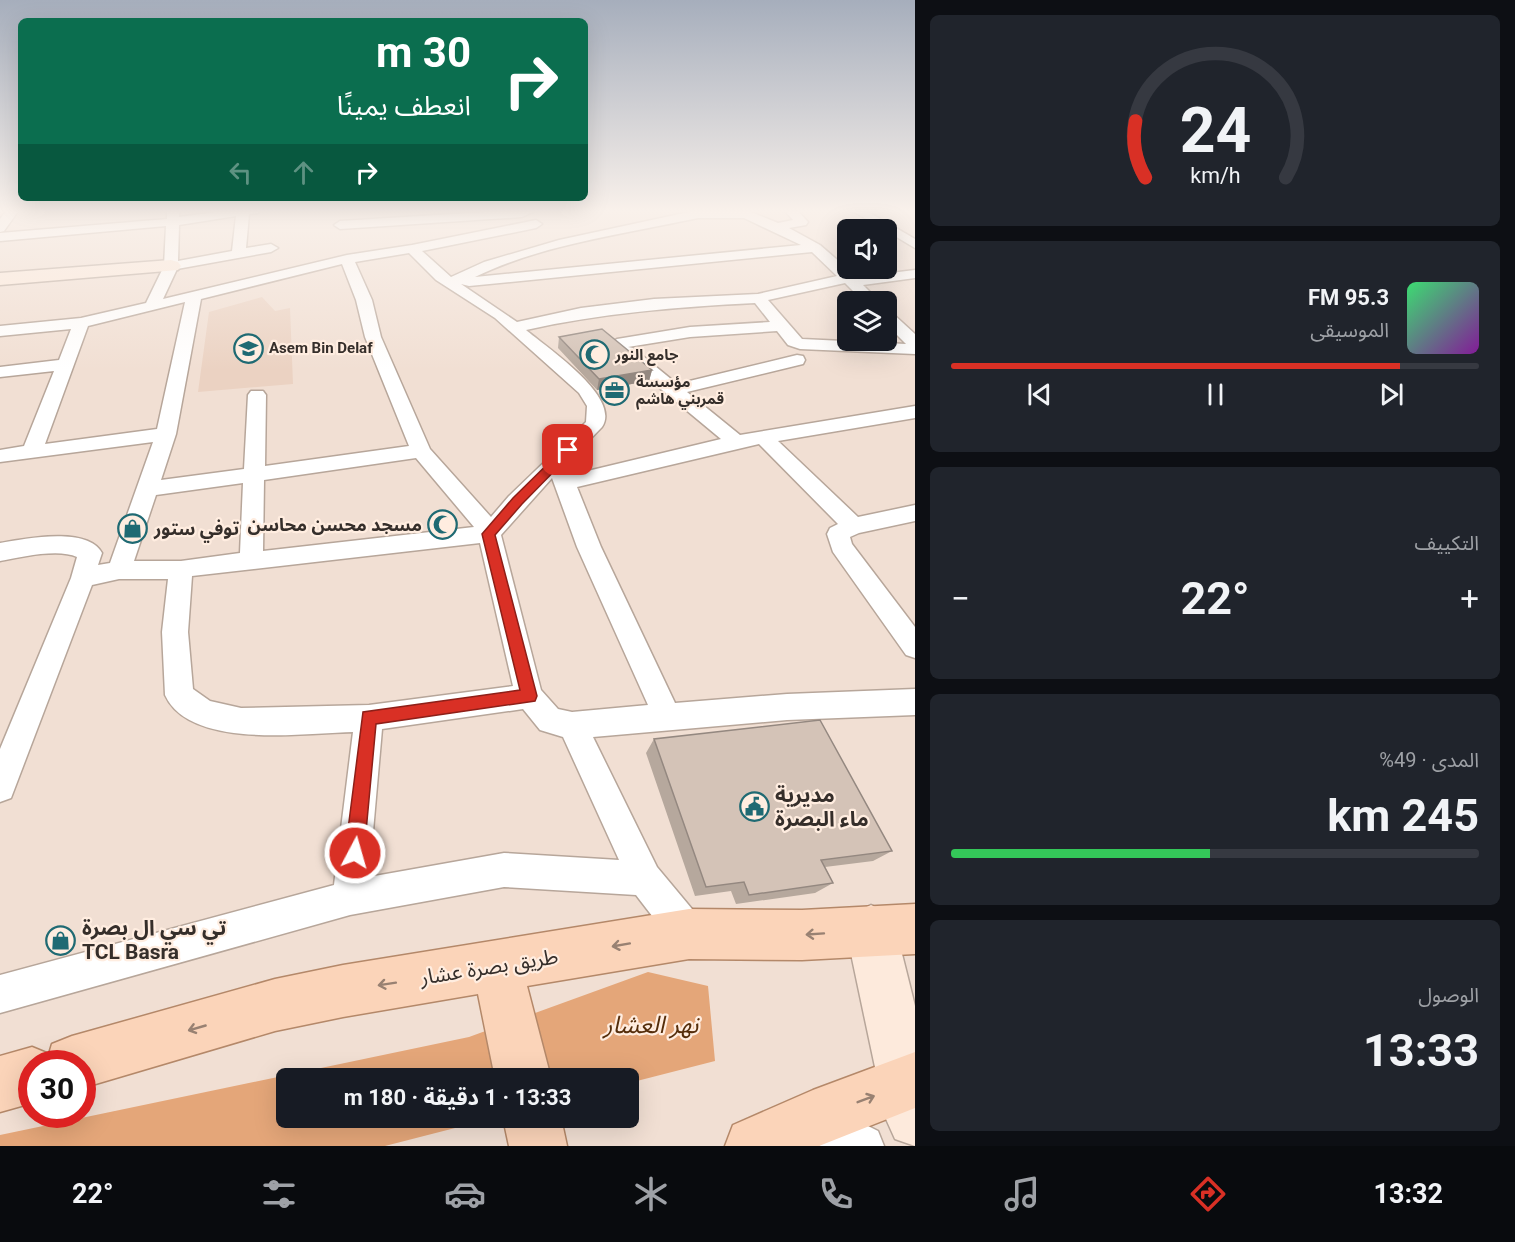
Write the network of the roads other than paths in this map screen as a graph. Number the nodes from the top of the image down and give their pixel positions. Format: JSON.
{"nodes":[{"id":1,"x":184,"y":263,"type":"edge"},
{"id":2,"x":328,"y":263,"type":"edge"},
{"id":3,"x":349,"y":263,"type":"edge"},
{"id":4,"x":428,"y":263,"type":"edge"},
{"id":5,"x":497,"y":263,"type":"edge"},
{"id":6,"x":667,"y":263,"type":"edge"},
{"id":7,"x":833,"y":263,"type":"edge"},
{"id":8,"x":171,"y":266,"type":"junction"},
{"id":9,"x":915,"y":274,"type":"edge"},
{"id":10,"x":0,"y":279,"type":"edge"},
{"id":11,"x":852,"y":280,"type":"junction"},
{"id":12,"x":451,"y":283,"type":"junction"},
{"id":13,"x":862,"y":291,"type":"edge"},
{"id":14,"x":194,"y":296,"type":"junction"},
{"id":15,"x":759,"y":298,"type":"junction"},
{"id":16,"x":152,"y":307,"type":"junction"},
{"id":17,"x":580,"y":313,"type":"junction"},
{"id":18,"x":81,"y":323,"type":"junction"},
{"id":19,"x":782,"y":326,"type":"junction"},
{"id":20,"x":897,"y":326,"type":"edge"},
{"id":21,"x":516,"y":327,"type":"junction"},
{"id":22,"x":0,"y":331,"type":"edge"},
{"id":23,"x":608,"y":336,"type":"junction"},
{"id":24,"x":915,"y":343,"type":"edge"},
{"id":25,"x":915,"y":349,"type":"edge"},
{"id":26,"x":797,"y":360,"type":"dead end"},
{"id":27,"x":66,"y":364,"type":"junction"},
{"id":28,"x":0,"y":372,"type":"edge"},
{"id":29,"x":675,"y":390,"type":"junction"},
{"id":30,"x":257,"y":395,"type":"dead end"},
{"id":31,"x":915,"y":412,"type":"edge"},
{"id":32,"x":166,"y":434,"type":"junction"},
{"id":33,"x":763,"y":437,"type":"junction"},
{"id":34,"x":736,"y":442,"type":"junction"},
{"id":35,"x":33,"y":450,"type":"junction"},
{"id":36,"x":420,"y":451,"type":"junction"},
{"id":37,"x":0,"y":456,"type":"edge"},
{"id":38,"x":560,"y":474,"type":"junction"},
{"id":39,"x":254,"y":476,"type":"junction"},
{"id":40,"x":147,"y":489,"type":"junction"},
{"id":41,"x":915,"y":513,"type":"edge"},
{"id":42,"x":854,"y":526,"type":"junction"},
{"id":43,"x":489,"y":534,"type":"junction"},
{"id":44,"x":0,"y":552,"type":"edge"},
{"id":45,"x":251,"y":561,"type":"junction"},
{"id":46,"x":119,"y":570,"type":"junction"},
{"id":47,"x":181,"y":570,"type":"junction"},
{"id":48,"x":83,"y":578,"type":"junction"},
{"id":49,"x":915,"y":648,"type":"edge"},
{"id":50,"x":529,"y":696,"type":"junction"},
{"id":51,"x":915,"y":702,"type":"edge"},
{"id":52,"x":667,"y":716,"type":"junction"},
{"id":53,"x":369,"y":718,"type":"junction"},
{"id":54,"x":572,"y":725,"type":"junction"},
{"id":55,"x":0,"y":787,"type":"edge"},
{"id":56,"x":645,"y":879,"type":"junction"},
{"id":57,"x":350,"y":898,"type":"junction"},
{"id":58,"x":893,"y":929,"type":"edge"},
{"id":59,"x":690,"y":934,"type":"junction"},
{"id":60,"x":502,"y":983,"type":"junction"},
{"id":61,"x":0,"y":994,"type":"edge"},
{"id":62,"x":96,"y":1057,"type":"edge"},
{"id":63,"x":521,"y":1068,"type":"edge"},
{"id":64,"x":18,"y":1079,"type":"edge"},
{"id":65,"x":0,"y":1084,"type":"edge"},
{"id":66,"x":912,"y":1094,"type":"edge"},
{"id":67,"x":813,"y":1119,"type":"junction"},
{"id":68,"x":534,"y":1128,"type":"edge"},
{"id":69,"x":538,"y":1146,"type":"edge"},
{"id":70,"x":754,"y":1146,"type":"edge"},
{"id":71,"x":863,"y":1146,"type":"edge"}],
"edges":[{"from":1,"to":8,"type":"street"},
{"from":2,"to":14,"type":"street"},
{"from":3,"to":36,"type":"street"},
{"from":4,"to":12,"type":"street"},
{"from":5,"to":12,"type":"street"},
{"from":6,"to":12,"type":"street"},
{"from":7,"to":11,"type":"street"},
{"from":8,"to":10,"type":"street"},
{"from":8,"to":16,"type":"street"},
{"from":9,"to":11,"type":"street"},
{"from":11,"to":13,"type":"street"},
{"from":11,"to":15,"type":"street"},
{"from":12,"to":21,"type":"street"},
{"from":14,"to":16,"type":"street"},
{"from":14,"to":32,"type":"street"},
{"from":15,"to":17,"type":"street"},
{"from":15,"to":19,"type":"street"},
{"from":16,"to":18,"type":"street"},
{"from":17,"to":21,"type":"street"},
{"from":17,"to":23,"type":"street"},
{"from":18,"to":22,"type":"street"},
{"from":18,"to":27,"type":"street"},
{"from":19,"to":23,"type":"street"},
{"from":19,"to":25,"type":"street"},
{"from":20,"to":24,"type":"street"},
{"from":21,"to":38,"type":"street"},
{"from":23,"to":29,"type":"street"},
{"from":26,"to":29,"type":"street"},
{"from":27,"to":28,"type":"street"},
{"from":27,"to":35,"type":"street"},
{"from":29,"to":34,"type":"street"},
{"from":30,"to":39,"type":"street"},
{"from":31,"to":33,"type":"street"},
{"from":32,"to":35,"type":"street"},
{"from":32,"to":40,"type":"street"},
{"from":33,"to":34,"type":"street"},
{"from":33,"to":42,"type":"street"},
{"from":34,"to":38,"type":"street"},
{"from":35,"to":37,"type":"street"},
{"from":36,"to":39,"type":"street"},
{"from":36,"to":43,"type":"street"},
{"from":38,"to":43,"type":"street"},
{"from":38,"to":52,"type":"street"},
{"from":39,"to":40,"type":"street"},
{"from":39,"to":45,"type":"street"},
{"from":40,"to":46,"type":"street"},
{"from":41,"to":42,"type":"street"},
{"from":42,"to":49,"type":"street"},
{"from":43,"to":45,"type":"street"},
{"from":43,"to":50,"type":"street"},
{"from":44,"to":48,"type":"street"},
{"from":45,"to":47,"type":"street"},
{"from":46,"to":47,"type":"street"},
{"from":46,"to":48,"type":"street"},
{"from":47,"to":53,"type":"street"},
{"from":48,"to":55,"type":"street"},
{"from":50,"to":53,"type":"street"},
{"from":50,"to":54,"type":"street"},
{"from":51,"to":52,"type":"street"},
{"from":52,"to":54,"type":"street"},
{"from":53,"to":57,"type":"street"},
{"from":54,"to":56,"type":"street"},
{"from":56,"to":57,"type":"street"},
{"from":56,"to":59,"type":"street"},
{"from":57,"to":61,"type":"street"},
{"from":58,"to":59,"type":"main road","name":"طريق بصرة عشار","one_way":true},
{"from":58,"to":66,"type":"street"},
{"from":59,"to":60,"type":"main road","name":"طريق بصرة عشار","one_way":true},
{"from":60,"to":62,"type":"main road","name":"طريق بصرة عشار","one_way":true},
{"from":60,"to":63,"type":"main road"},
{"from":64,"to":65,"type":"main road"},
{"from":67,"to":66,"type":"main road","one_way":true},
{"from":67,"to":70,"type":"main road"},
{"from":67,"to":71,"type":"street"},
{"from":68,"to":69,"type":"main road"}]}
